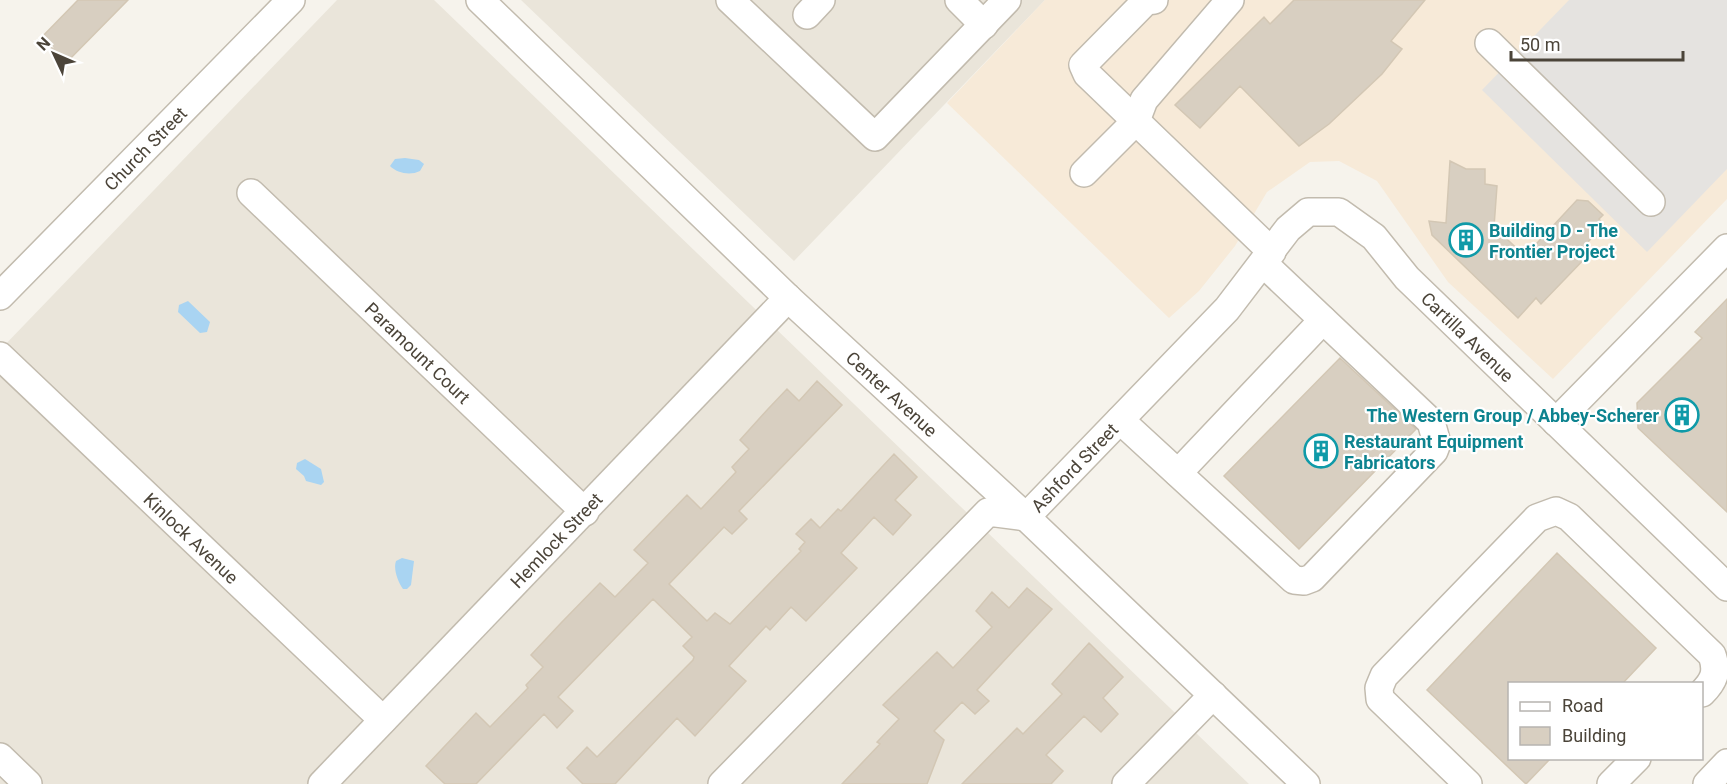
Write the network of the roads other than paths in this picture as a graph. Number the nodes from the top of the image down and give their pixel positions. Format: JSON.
{"nodes":[{"id":1,"x":291,"y":0,"type":"edge"},
{"id":2,"x":480,"y":0,"type":"edge"},
{"id":3,"x":730,"y":0,"type":"edge"},
{"id":4,"x":959,"y":0,"type":"edge"},
{"id":5,"x":1007,"y":0,"type":"edge"},
{"id":6,"x":1154,"y":0,"type":"edge"},
{"id":7,"x":1230,"y":0,"type":"edge"},
{"id":8,"x":984,"y":25,"type":"junction"},
{"id":9,"x":1489,"y":43,"type":"dead end"},
{"id":10,"x":1136,"y":121,"type":"junction"},
{"id":11,"x":1084,"y":173,"type":"dead end"},
{"id":12,"x":251,"y":193,"type":"dead end"},
{"id":13,"x":1651,"y":202,"type":"dead end"},
{"id":14,"x":1340,"y":212,"type":"joint"},
{"id":15,"x":1727,"y":248,"type":"edge"},
{"id":16,"x":1268,"y":257,"type":"junction"},
{"id":17,"x":0,"y":296,"type":"edge"},
{"id":18,"x":788,"y":298,"type":"junction"},
{"id":19,"x":1323,"y":320,"type":"junction"},
{"id":20,"x":0,"y":356,"type":"edge"},
{"id":21,"x":1120,"y":420,"type":"junction"},
{"id":22,"x":1556,"y":422,"type":"junction"},
{"id":23,"x":1178,"y":473,"type":"junction"},
{"id":24,"x":585,"y":512,"type":"junction"},
{"id":25,"x":1026,"y":517,"type":"junction"},
{"id":26,"x":1727,"y":587,"type":"edge"},
{"id":27,"x":1703,"y":691,"type":"edge"},
{"id":28,"x":1213,"y":695,"type":"junction"},
{"id":29,"x":383,"y":720,"type":"junction"},
{"id":30,"x":0,"y":757,"type":"edge"},
{"id":31,"x":1636,"y":760,"type":"edge"},
{"id":32,"x":1727,"y":763,"type":"edge"},
{"id":33,"x":28,"y":784,"type":"edge"},
{"id":34,"x":322,"y":784,"type":"edge"},
{"id":35,"x":723,"y":784,"type":"edge"},
{"id":36,"x":1126,"y":784,"type":"edge"},
{"id":37,"x":1306,"y":784,"type":"edge"},
{"id":38,"x":1468,"y":784,"type":"edge"},
{"id":39,"x":1611,"y":784,"type":"edge"},
{"id":40,"x":1707,"y":784,"type":"edge"}],
"edges":[{"from":1,"to":17,"type":"street","name":"Church Street"},
{"from":2,"to":18,"type":"street","name":"Center Avenue"},
{"from":3,"to":8,"type":"street"},
{"from":4,"to":8,"type":"street"},
{"from":5,"to":8,"type":"street"},
{"from":6,"to":10,"type":"street"},
{"from":7,"to":10,"type":"street"},
{"from":9,"to":13,"type":"street"},
{"from":10,"to":11,"type":"street"},
{"from":10,"to":16,"type":"street"},
{"from":12,"to":24,"type":"street","name":"Paramount Court"},
{"from":14,"to":16,"type":"street","name":"Ashford Street"},
{"from":14,"to":22,"type":"street","name":"Cartilla Avenue"},
{"from":15,"to":22,"type":"street"},
{"from":16,"to":19,"type":"street"},
{"from":16,"to":21,"type":"street","name":"Ashford Street"},
{"from":18,"to":24,"type":"street","name":"Hemlock Street"},
{"from":18,"to":25,"type":"street","name":"Center Avenue"},
{"from":19,"to":23,"type":"street"},
{"from":19,"to":23,"type":"street"},
{"from":20,"to":29,"type":"street","name":"Kinlock Avenue"},
{"from":21,"to":23,"type":"street"},
{"from":21,"to":25,"type":"street","name":"Ashford Street"},
{"from":22,"to":26,"type":"street","name":"Cartilla Avenue"},
{"from":24,"to":29,"type":"street","name":"Hemlock Street"},
{"from":25,"to":28,"type":"street","name":"Center Avenue"},
{"from":25,"to":35,"type":"street","name":"Ashford Street"},
{"from":27,"to":38,"type":"street"},
{"from":28,"to":36,"type":"street"},
{"from":28,"to":37,"type":"street","name":"Center Avenue"},
{"from":29,"to":34,"type":"street","name":"Hemlock Street"},
{"from":30,"to":33,"type":"street"},
{"from":31,"to":39,"type":"street"},
{"from":32,"to":40,"type":"street"}]}
